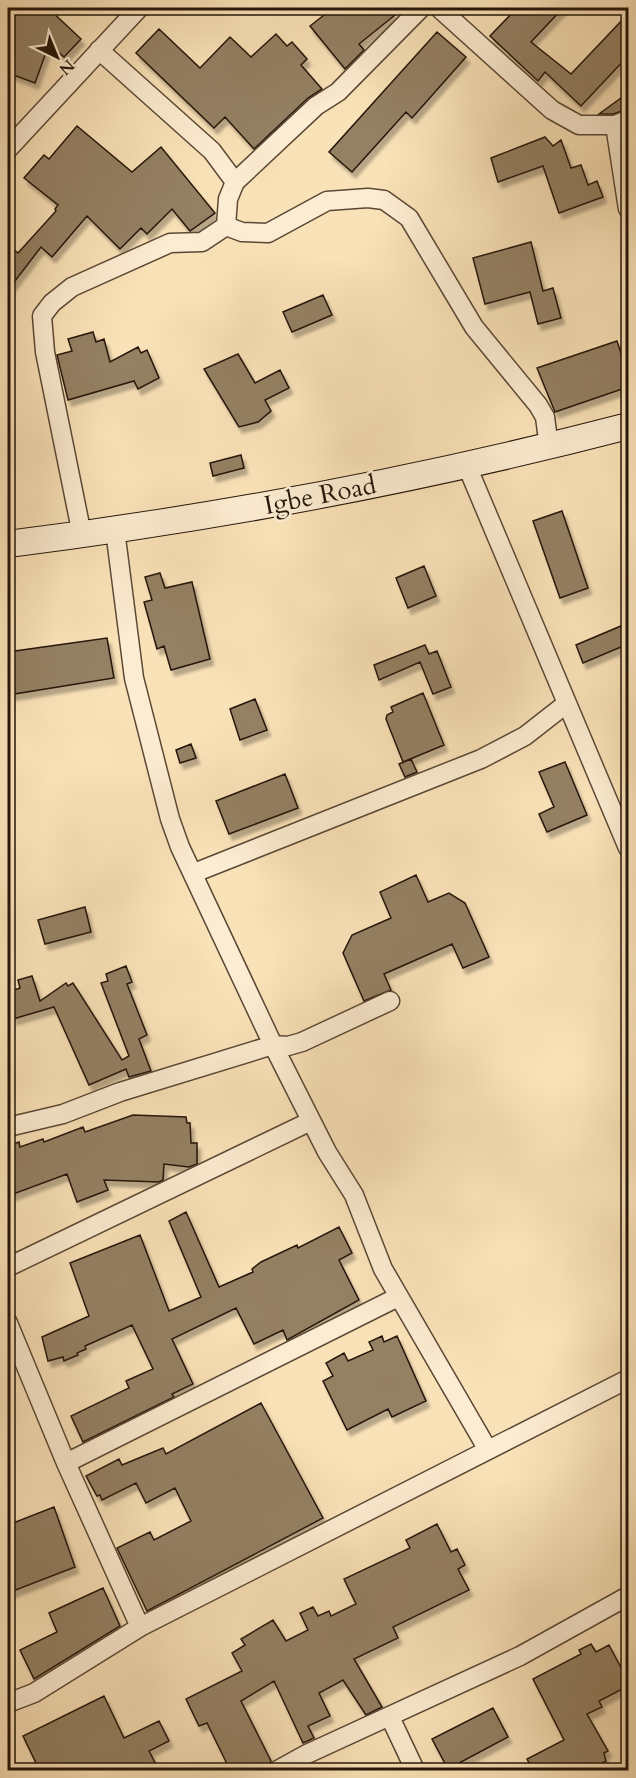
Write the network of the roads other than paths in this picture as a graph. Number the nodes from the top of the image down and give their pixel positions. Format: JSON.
{"nodes":[{"id":1,"x":139,"y":8,"type":"edge"},
{"id":2,"x":421,"y":8,"type":"edge"},
{"id":3,"x":439,"y":8,"type":"edge"},
{"id":4,"x":99,"y":50,"type":"junction"},
{"id":5,"x":622,"y":123,"type":"edge"},
{"id":6,"x":8,"y":149,"type":"edge"},
{"id":7,"x":235,"y":182,"type":"junction"},
{"id":8,"x":628,"y":209,"type":"edge"},
{"id":9,"x":226,"y":226,"type":"junction"},
{"id":10,"x":628,"y":426,"type":"edge"},
{"id":11,"x":549,"y":447,"type":"junction"},
{"id":12,"x":467,"y":466,"type":"junction"},
{"id":13,"x":115,"y":530,"type":"junction"},
{"id":14,"x":82,"y":535,"type":"junction"},
{"id":15,"x":8,"y":544,"type":"edge"},
{"id":16,"x":566,"y":704,"type":"junction"},
{"id":17,"x":628,"y":848,"type":"edge"},
{"id":18,"x":194,"y":873,"type":"junction"},
{"id":19,"x":390,"y":1001,"type":"dead end"},
{"id":20,"x":273,"y":1045,"type":"junction"},
{"id":21,"x":311,"y":1121,"type":"junction"},
{"id":22,"x":8,"y":1126,"type":"edge"},
{"id":23,"x":8,"y":1267,"type":"edge"},
{"id":24,"x":398,"y":1297,"type":"junction"},
{"id":25,"x":8,"y":1323,"type":"edge"},
{"id":26,"x":628,"y":1379,"type":"edge"},
{"id":27,"x":488,"y":1450,"type":"junction"},
{"id":28,"x":66,"y":1463,"type":"junction"},
{"id":29,"x":628,"y":1596,"type":"edge"},
{"id":30,"x":140,"y":1627,"type":"junction"},
{"id":31,"x":8,"y":1703,"type":"edge"},
{"id":32,"x":390,"y":1717,"type":"junction"},
{"id":33,"x":278,"y":1770,"type":"edge"},
{"id":34,"x":415,"y":1770,"type":"edge"}],
"edges":[{"from":1,"to":4,"type":"street"},
{"from":2,"to":7,"type":"street"},
{"from":3,"to":5,"type":"street"},
{"from":4,"to":6,"type":"street"},
{"from":4,"to":7,"type":"street"},
{"from":5,"to":8,"type":"street"},
{"from":7,"to":9,"type":"street"},
{"from":9,"to":11,"type":"street"},
{"from":9,"to":14,"type":"street"},
{"from":10,"to":11,"type":"street","name":"Igbe Road"},
{"from":11,"to":12,"type":"street","name":"Igbe Road"},
{"from":12,"to":13,"type":"street","name":"Igbe Road"},
{"from":12,"to":16,"type":"street"},
{"from":13,"to":14,"type":"street","name":"Igbe Road"},
{"from":13,"to":18,"type":"street"},
{"from":14,"to":15,"type":"street","name":"Igbe Road"},
{"from":16,"to":17,"type":"street"},
{"from":16,"to":18,"type":"street"},
{"from":18,"to":20,"type":"street"},
{"from":19,"to":20,"type":"street"},
{"from":20,"to":21,"type":"street"},
{"from":20,"to":22,"type":"street"},
{"from":21,"to":23,"type":"street"},
{"from":21,"to":24,"type":"street"},
{"from":24,"to":27,"type":"street"},
{"from":24,"to":28,"type":"street"},
{"from":25,"to":28,"type":"street"},
{"from":26,"to":27,"type":"street"},
{"from":27,"to":30,"type":"street"},
{"from":28,"to":30,"type":"street"},
{"from":29,"to":32,"type":"street"},
{"from":30,"to":31,"type":"street"},
{"from":32,"to":33,"type":"street"},
{"from":32,"to":34,"type":"street"}]}
